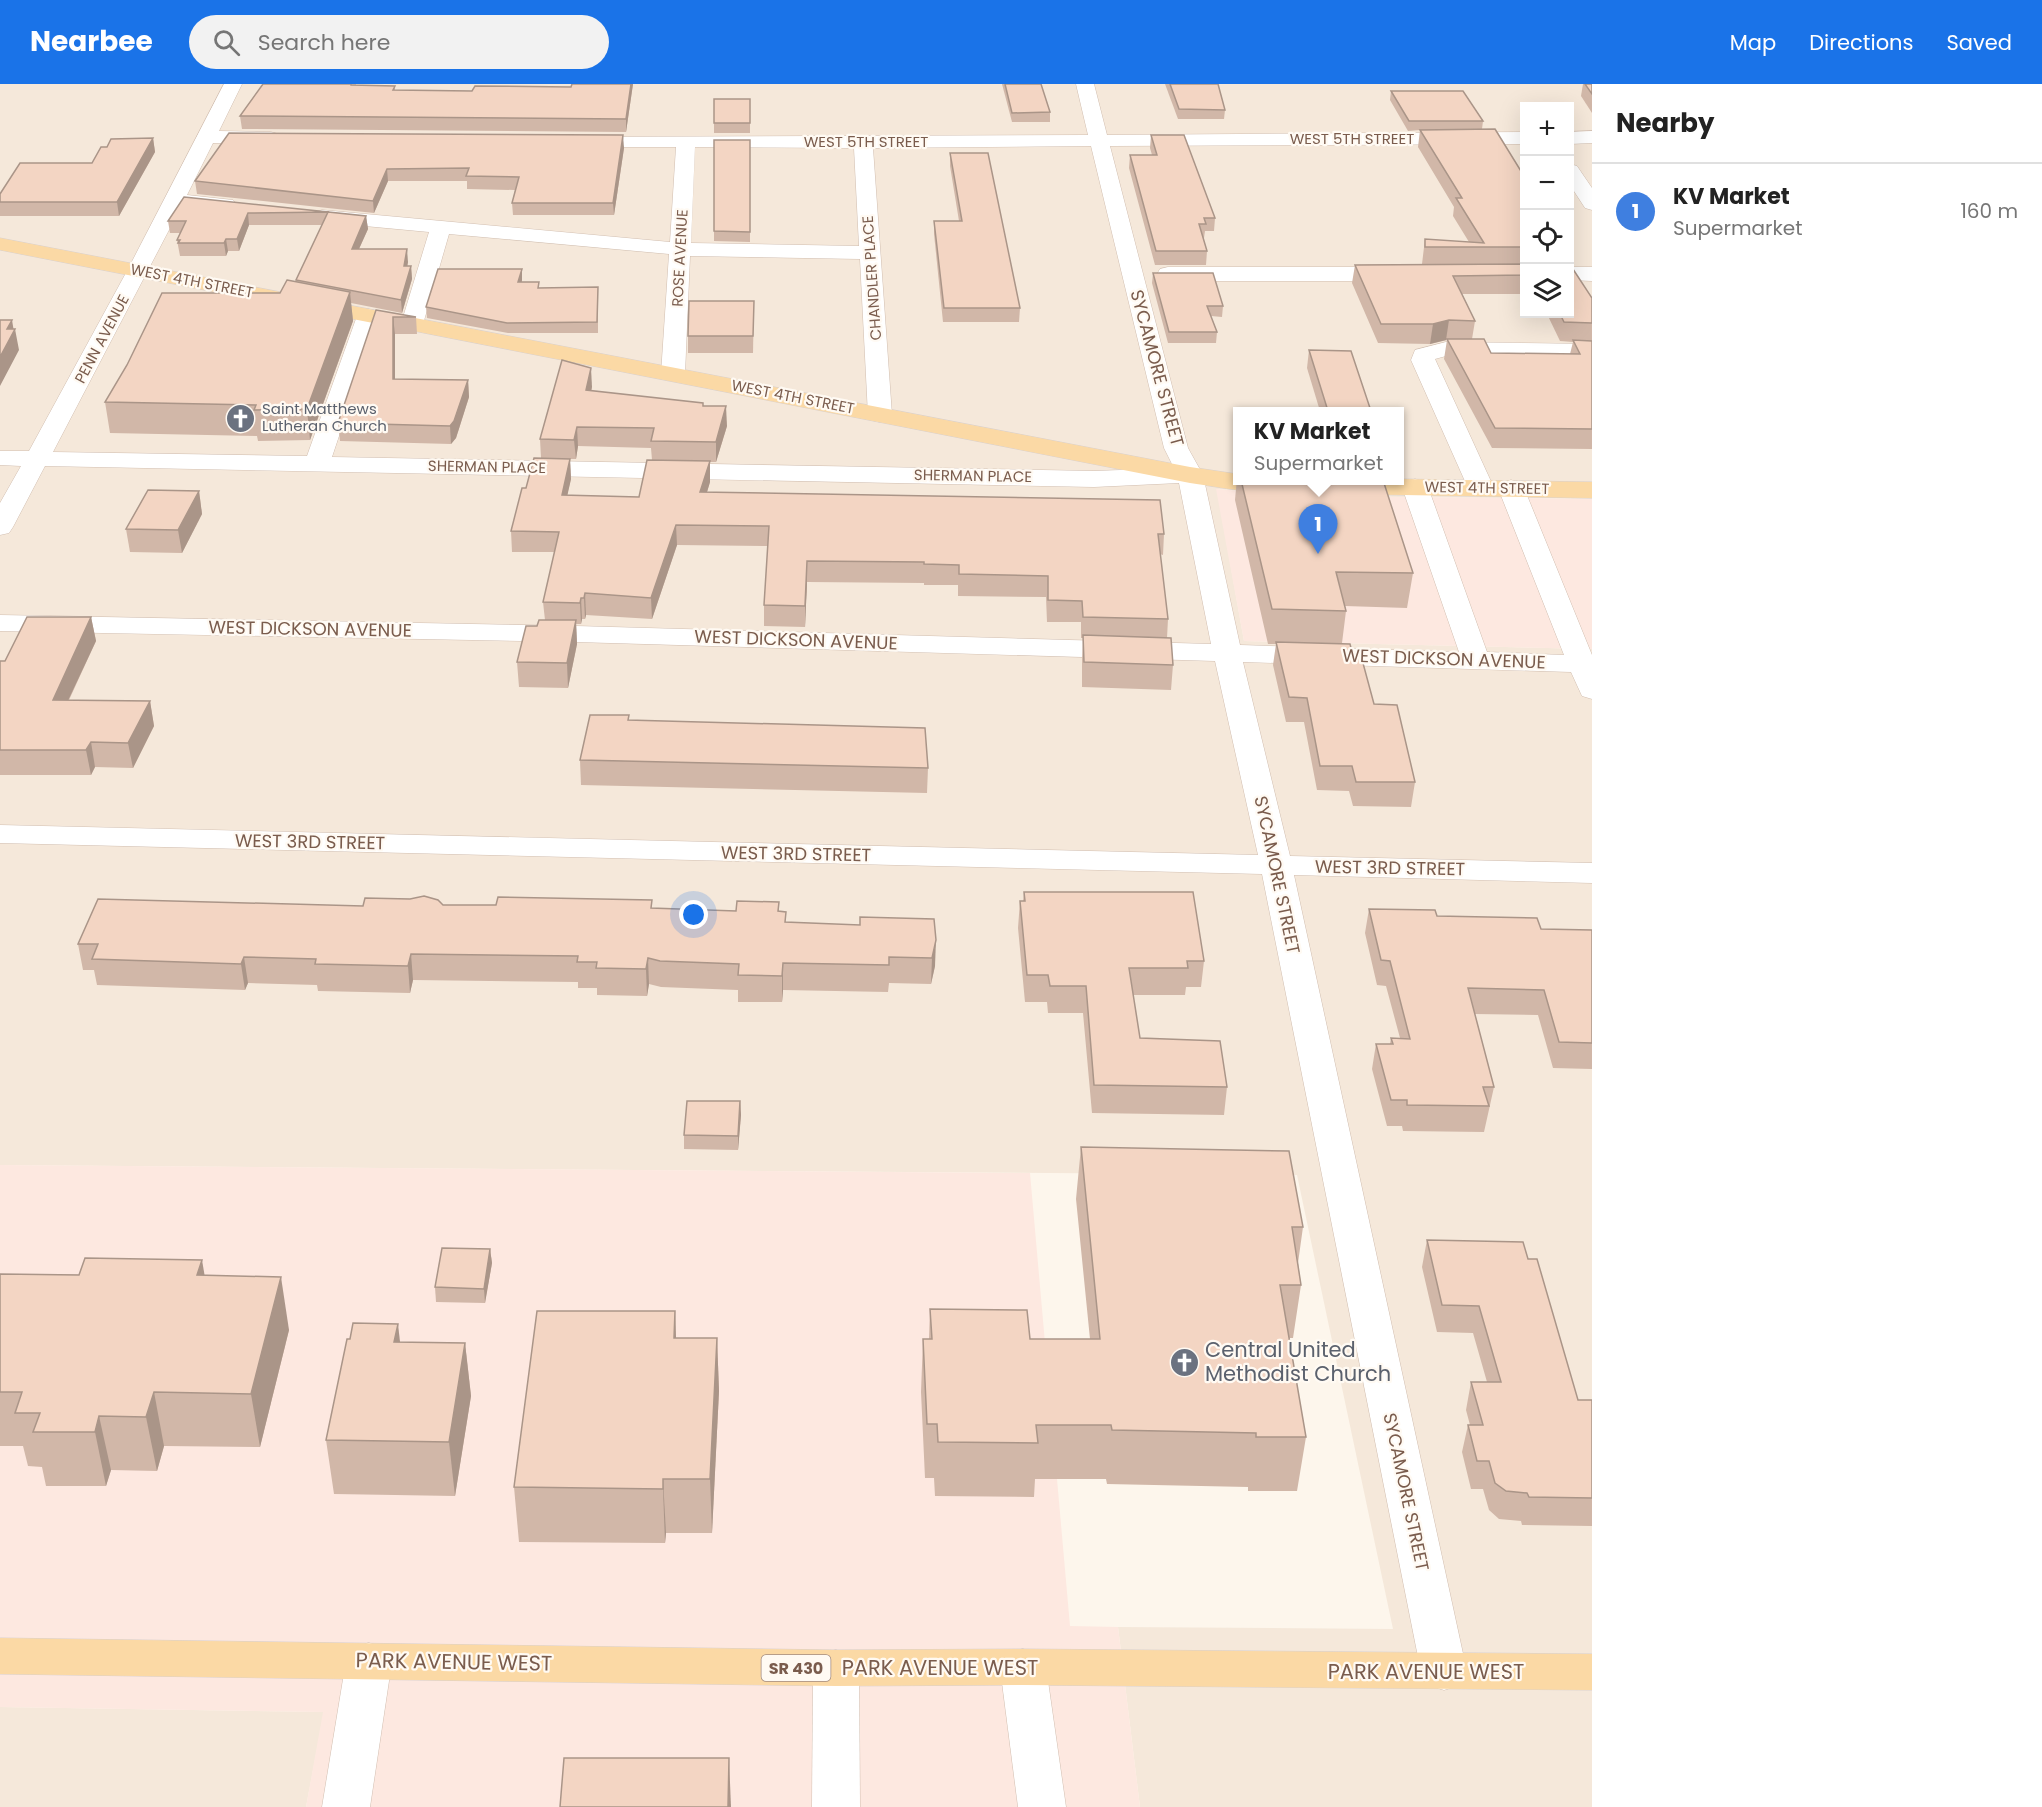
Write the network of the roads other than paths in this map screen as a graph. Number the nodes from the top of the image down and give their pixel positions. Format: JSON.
{"nodes":[{"id":1,"x":233,"y":84,"type":"edge"},
{"id":2,"x":1085,"y":84,"type":"edge"},
{"id":3,"x":207,"y":137,"type":"junction"},
{"id":4,"x":1592,"y":137,"type":"edge"},
{"id":5,"x":287,"y":138,"type":"edge"},
{"id":6,"x":1520,"y":138,"type":"edge"},
{"id":7,"x":1574,"y":138,"type":"edge"},
{"id":8,"x":558,"y":140,"type":"edge"},
{"id":9,"x":1099,"y":140,"type":"junction"},
{"id":10,"x":686,"y":142,"type":"junction"},
{"id":11,"x":863,"y":142,"type":"junction"},
{"id":12,"x":1574,"y":177,"type":"edge"},
{"id":13,"x":174,"y":200,"type":"junction"},
{"id":14,"x":1592,"y":204,"type":"edge"},
{"id":15,"x":241,"y":206,"type":"edge"},
{"id":16,"x":298,"y":213,"type":"edge"},
{"id":17,"x":441,"y":227,"type":"junction"},
{"id":18,"x":0,"y":244,"type":"edge"},
{"id":19,"x":680,"y":249,"type":"junction"},
{"id":20,"x":870,"y":253,"type":"junction"},
{"id":21,"x":138,"y":271,"type":"junction"},
{"id":22,"x":1133,"y":274,"type":"junction"},
{"id":23,"x":1418,"y":274,"type":"edge"},
{"id":24,"x":1574,"y":274,"type":"edge"},
{"id":25,"x":1592,"y":274,"type":"edge"},
{"id":26,"x":368,"y":316,"type":"junction"},
{"id":27,"x":412,"y":324,"type":"junction"},
{"id":28,"x":1592,"y":351,"type":"edge"},
{"id":29,"x":673,"y":374,"type":"junction"},
{"id":30,"x":880,"y":415,"type":"junction"},
{"id":31,"x":0,"y":458,"type":"edge"},
{"id":32,"x":39,"y":458,"type":"junction"},
{"id":33,"x":317,"y":464,"type":"junction"},
{"id":34,"x":1190,"y":475,"type":"junction"},
{"id":35,"x":1233,"y":481,"type":"edge"},
{"id":36,"x":1311,"y":485,"type":"edge"},
{"id":37,"x":1415,"y":487,"type":"junction"},
{"id":38,"x":1481,"y":488,"type":"junction"},
{"id":39,"x":1510,"y":488,"type":"junction"},
{"id":40,"x":1592,"y":490,"type":"edge"},
{"id":41,"x":0,"y":527,"type":"edge"},
{"id":42,"x":0,"y":623,"type":"edge"},
{"id":43,"x":1227,"y":652,"type":"junction"},
{"id":44,"x":1476,"y":661,"type":"junction"},
{"id":45,"x":1586,"y":664,"type":"edge"},
{"id":46,"x":1592,"y":690,"type":"edge"},
{"id":47,"x":0,"y":834,"type":"edge"},
{"id":48,"x":1276,"y":865,"type":"junction"},
{"id":49,"x":1592,"y":873,"type":"edge"},
{"id":50,"x":0,"y":1656,"type":"edge"},
{"id":51,"x":369,"y":1661,"type":"junction"},
{"id":52,"x":1023,"y":1667,"type":"junction"},
{"id":53,"x":836,"y":1668,"type":"junction"},
{"id":54,"x":1444,"y":1672,"type":"junction"},
{"id":55,"x":1592,"y":1672,"type":"edge"},
{"id":56,"x":346,"y":1807,"type":"edge"},
{"id":57,"x":836,"y":1807,"type":"edge"},
{"id":58,"x":1042,"y":1807,"type":"edge"}],
"edges":[{"from":1,"to":3,"type":"street","name":"PENN AVENUE"},
{"from":2,"to":9,"type":"street","name":"SYCAMORE STREET"},
{"from":3,"to":5,"type":"street"},
{"from":3,"to":13,"type":"street","name":"PENN AVENUE"},
{"from":4,"to":7,"type":"street"},
{"from":6,"to":9,"type":"street","name":"WEST 5TH STREET"},
{"from":8,"to":10,"type":"street","name":"WEST 5TH STREET"},
{"from":9,"to":11,"type":"street","name":"WEST 5TH STREET"},
{"from":9,"to":22,"type":"street","name":"SYCAMORE STREET"},
{"from":10,"to":11,"type":"street","name":"WEST 5TH STREET"},
{"from":10,"to":19,"type":"street","name":"ROSE AVENUE"},
{"from":11,"to":20,"type":"street","name":"CHANDLER PLACE"},
{"from":12,"to":14,"type":"street"},
{"from":13,"to":15,"type":"street"},
{"from":13,"to":21,"type":"street","name":"PENN AVENUE"},
{"from":16,"to":17,"type":"street"},
{"from":17,"to":19,"type":"street"},
{"from":17,"to":27,"type":"street"},
{"from":18,"to":21,"type":"main road","name":"WEST 4TH STREET"},
{"from":19,"to":20,"type":"street"},
{"from":19,"to":29,"type":"street","name":"ROSE AVENUE"},
{"from":20,"to":30,"type":"street","name":"CHANDLER PLACE"},
{"from":21,"to":26,"type":"main road","name":"WEST 4TH STREET"},
{"from":21,"to":32,"type":"street","name":"PENN AVENUE"},
{"from":22,"to":23,"type":"street"},
{"from":22,"to":34,"type":"street","name":"SYCAMORE STREET"},
{"from":24,"to":25,"type":"street"},
{"from":26,"to":27,"type":"main road","name":"WEST 4TH STREET"},
{"from":26,"to":33,"type":"street"},
{"from":27,"to":29,"type":"main road","name":"WEST 4TH STREET"},
{"from":28,"to":38,"type":"street"},
{"from":29,"to":30,"type":"main road","name":"WEST 4TH STREET"},
{"from":30,"to":34,"type":"main road","name":"WEST 4TH STREET"},
{"from":31,"to":32,"type":"street","name":"SHERMAN PLACE"},
{"from":32,"to":33,"type":"street","name":"SHERMAN PLACE"},
{"from":32,"to":41,"type":"street","name":"PENN AVENUE"},
{"from":33,"to":34,"type":"street","name":"SHERMAN PLACE"},
{"from":34,"to":35,"type":"main road","name":"WEST 4TH STREET"},
{"from":34,"to":43,"type":"street","name":"SYCAMORE STREET"},
{"from":36,"to":37,"type":"main road","name":"WEST 4TH STREET"},
{"from":37,"to":38,"type":"main road","name":"WEST 4TH STREET"},
{"from":37,"to":44,"type":"street"},
{"from":38,"to":39,"type":"main road","name":"WEST 4TH STREET"},
{"from":39,"to":40,"type":"main road","name":"WEST 4TH STREET"},
{"from":39,"to":45,"type":"street"},
{"from":42,"to":43,"type":"street","name":"WEST DICKSON AVENUE"},
{"from":43,"to":44,"type":"street","name":"WEST DICKSON AVENUE"},
{"from":43,"to":48,"type":"street","name":"SYCAMORE STREET"},
{"from":44,"to":45,"type":"street","name":"WEST DICKSON AVENUE"},
{"from":45,"to":46,"type":"street"},
{"from":47,"to":48,"type":"street","name":"WEST 3RD STREET"},
{"from":48,"to":49,"type":"street","name":"WEST 3RD STREET"},
{"from":48,"to":54,"type":"street","name":"SYCAMORE STREET"},
{"from":50,"to":51,"type":"main road","name":"PARK AVENUE WEST","number":"SR 430"},
{"from":51,"to":53,"type":"main road","name":"PARK AVENUE WEST","number":"SR 430"},
{"from":51,"to":56,"type":"street"},
{"from":52,"to":53,"type":"main road","name":"PARK AVENUE WEST","number":"SR 430"},
{"from":52,"to":54,"type":"main road","name":"PARK AVENUE WEST","number":"SR 430"},
{"from":52,"to":58,"type":"street"},
{"from":53,"to":57,"type":"street"},
{"from":54,"to":55,"type":"main road","name":"PARK AVENUE WEST","number":"SR 430"}]}
